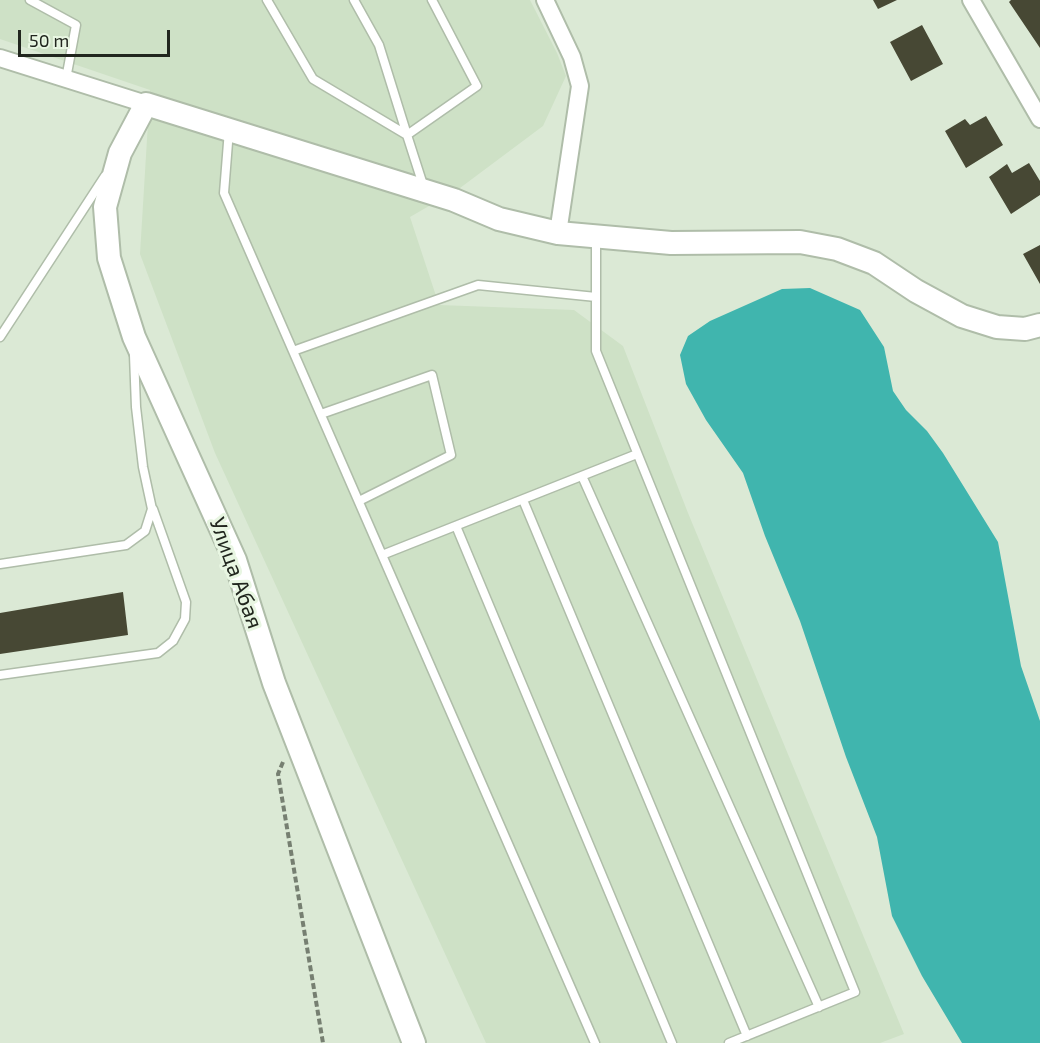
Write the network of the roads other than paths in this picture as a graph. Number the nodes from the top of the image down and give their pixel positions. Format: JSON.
{"nodes":[{"id":1,"x":30,"y":0,"type":"edge"},
{"id":2,"x":267,"y":0,"type":"edge"},
{"id":3,"x":354,"y":0,"type":"edge"},
{"id":4,"x":432,"y":0,"type":"edge"},
{"id":5,"x":545,"y":0,"type":"edge"},
{"id":6,"x":971,"y":0,"type":"edge"},
{"id":7,"x":0,"y":58,"type":"edge"},
{"id":8,"x":66,"y":78,"type":"junction"},
{"id":9,"x":146,"y":104,"type":"junction"},
{"id":10,"x":1040,"y":119,"type":"edge"},
{"id":11,"x":229,"y":130,"type":"junction"},
{"id":12,"x":407,"y":135,"type":"junction"},
{"id":13,"x":120,"y":153,"type":"junction"},
{"id":14,"x":425,"y":191,"type":"junction"},
{"id":15,"x":558,"y":234,"type":"junction"},
{"id":16,"x":596,"y":237,"type":"junction"},
{"id":17,"x":596,"y":297,"type":"junction"},
{"id":18,"x":1040,"y":325,"type":"edge"},
{"id":19,"x":134,"y":337,"type":"junction"},
{"id":20,"x":0,"y":338,"type":"edge"},
{"id":21,"x":293,"y":351,"type":"junction"},
{"id":22,"x":321,"y":414,"type":"junction"},
{"id":23,"x":637,"y":454,"type":"junction"},
{"id":24,"x":582,"y":476,"type":"junction"},
{"id":25,"x":523,"y":500,"type":"junction"},
{"id":26,"x":359,"y":501,"type":"junction"},
{"id":27,"x":152,"y":509,"type":"junction"},
{"id":28,"x":456,"y":526,"type":"junction"},
{"id":29,"x":382,"y":555,"type":"junction"},
{"id":30,"x":0,"y":564,"type":"edge"},
{"id":31,"x":0,"y":675,"type":"edge"},
{"id":32,"x":819,"y":1007,"type":"junction"},
{"id":33,"x":747,"y":1036,"type":"junction"},
{"id":34,"x":414,"y":1043,"type":"edge"},
{"id":35,"x":595,"y":1043,"type":"edge"},
{"id":36,"x":672,"y":1043,"type":"edge"},
{"id":37,"x":729,"y":1043,"type":"edge"}],
"edges":[{"from":1,"to":8,"type":"lane"},
{"from":2,"to":12,"type":"lane"},
{"from":3,"to":12,"type":"lane"},
{"from":4,"to":12,"type":"lane"},
{"from":5,"to":15,"type":"street"},
{"from":6,"to":10,"type":"street"},
{"from":7,"to":8,"type":"street"},
{"from":8,"to":9,"type":"street"},
{"from":9,"to":11,"type":"street"},
{"from":9,"to":13,"type":"street","name":"Улица Абая"},
{"from":11,"to":14,"type":"street"},
{"from":11,"to":21,"type":"lane"},
{"from":12,"to":14,"type":"lane"},
{"from":13,"to":19,"type":"street","name":"Улица Абая"},
{"from":13,"to":20,"type":"lane"},
{"from":14,"to":15,"type":"street"},
{"from":15,"to":16,"type":"street"},
{"from":16,"to":17,"type":"lane"},
{"from":16,"to":18,"type":"street"},
{"from":17,"to":21,"type":"lane"},
{"from":17,"to":23,"type":"lane"},
{"from":19,"to":27,"type":"lane"},
{"from":19,"to":34,"type":"street","name":"Улица Абая"},
{"from":21,"to":22,"type":"lane"},
{"from":22,"to":26,"type":"lane"},
{"from":22,"to":26,"type":"lane"},
{"from":23,"to":24,"type":"lane"},
{"from":23,"to":32,"type":"lane"},
{"from":24,"to":25,"type":"lane"},
{"from":24,"to":32,"type":"lane"},
{"from":25,"to":28,"type":"lane"},
{"from":25,"to":33,"type":"lane"},
{"from":26,"to":29,"type":"lane"},
{"from":27,"to":30,"type":"lane"},
{"from":27,"to":31,"type":"lane"},
{"from":28,"to":29,"type":"lane"},
{"from":28,"to":36,"type":"lane"},
{"from":29,"to":35,"type":"lane"},
{"from":32,"to":33,"type":"lane"},
{"from":33,"to":37,"type":"lane"}]}
